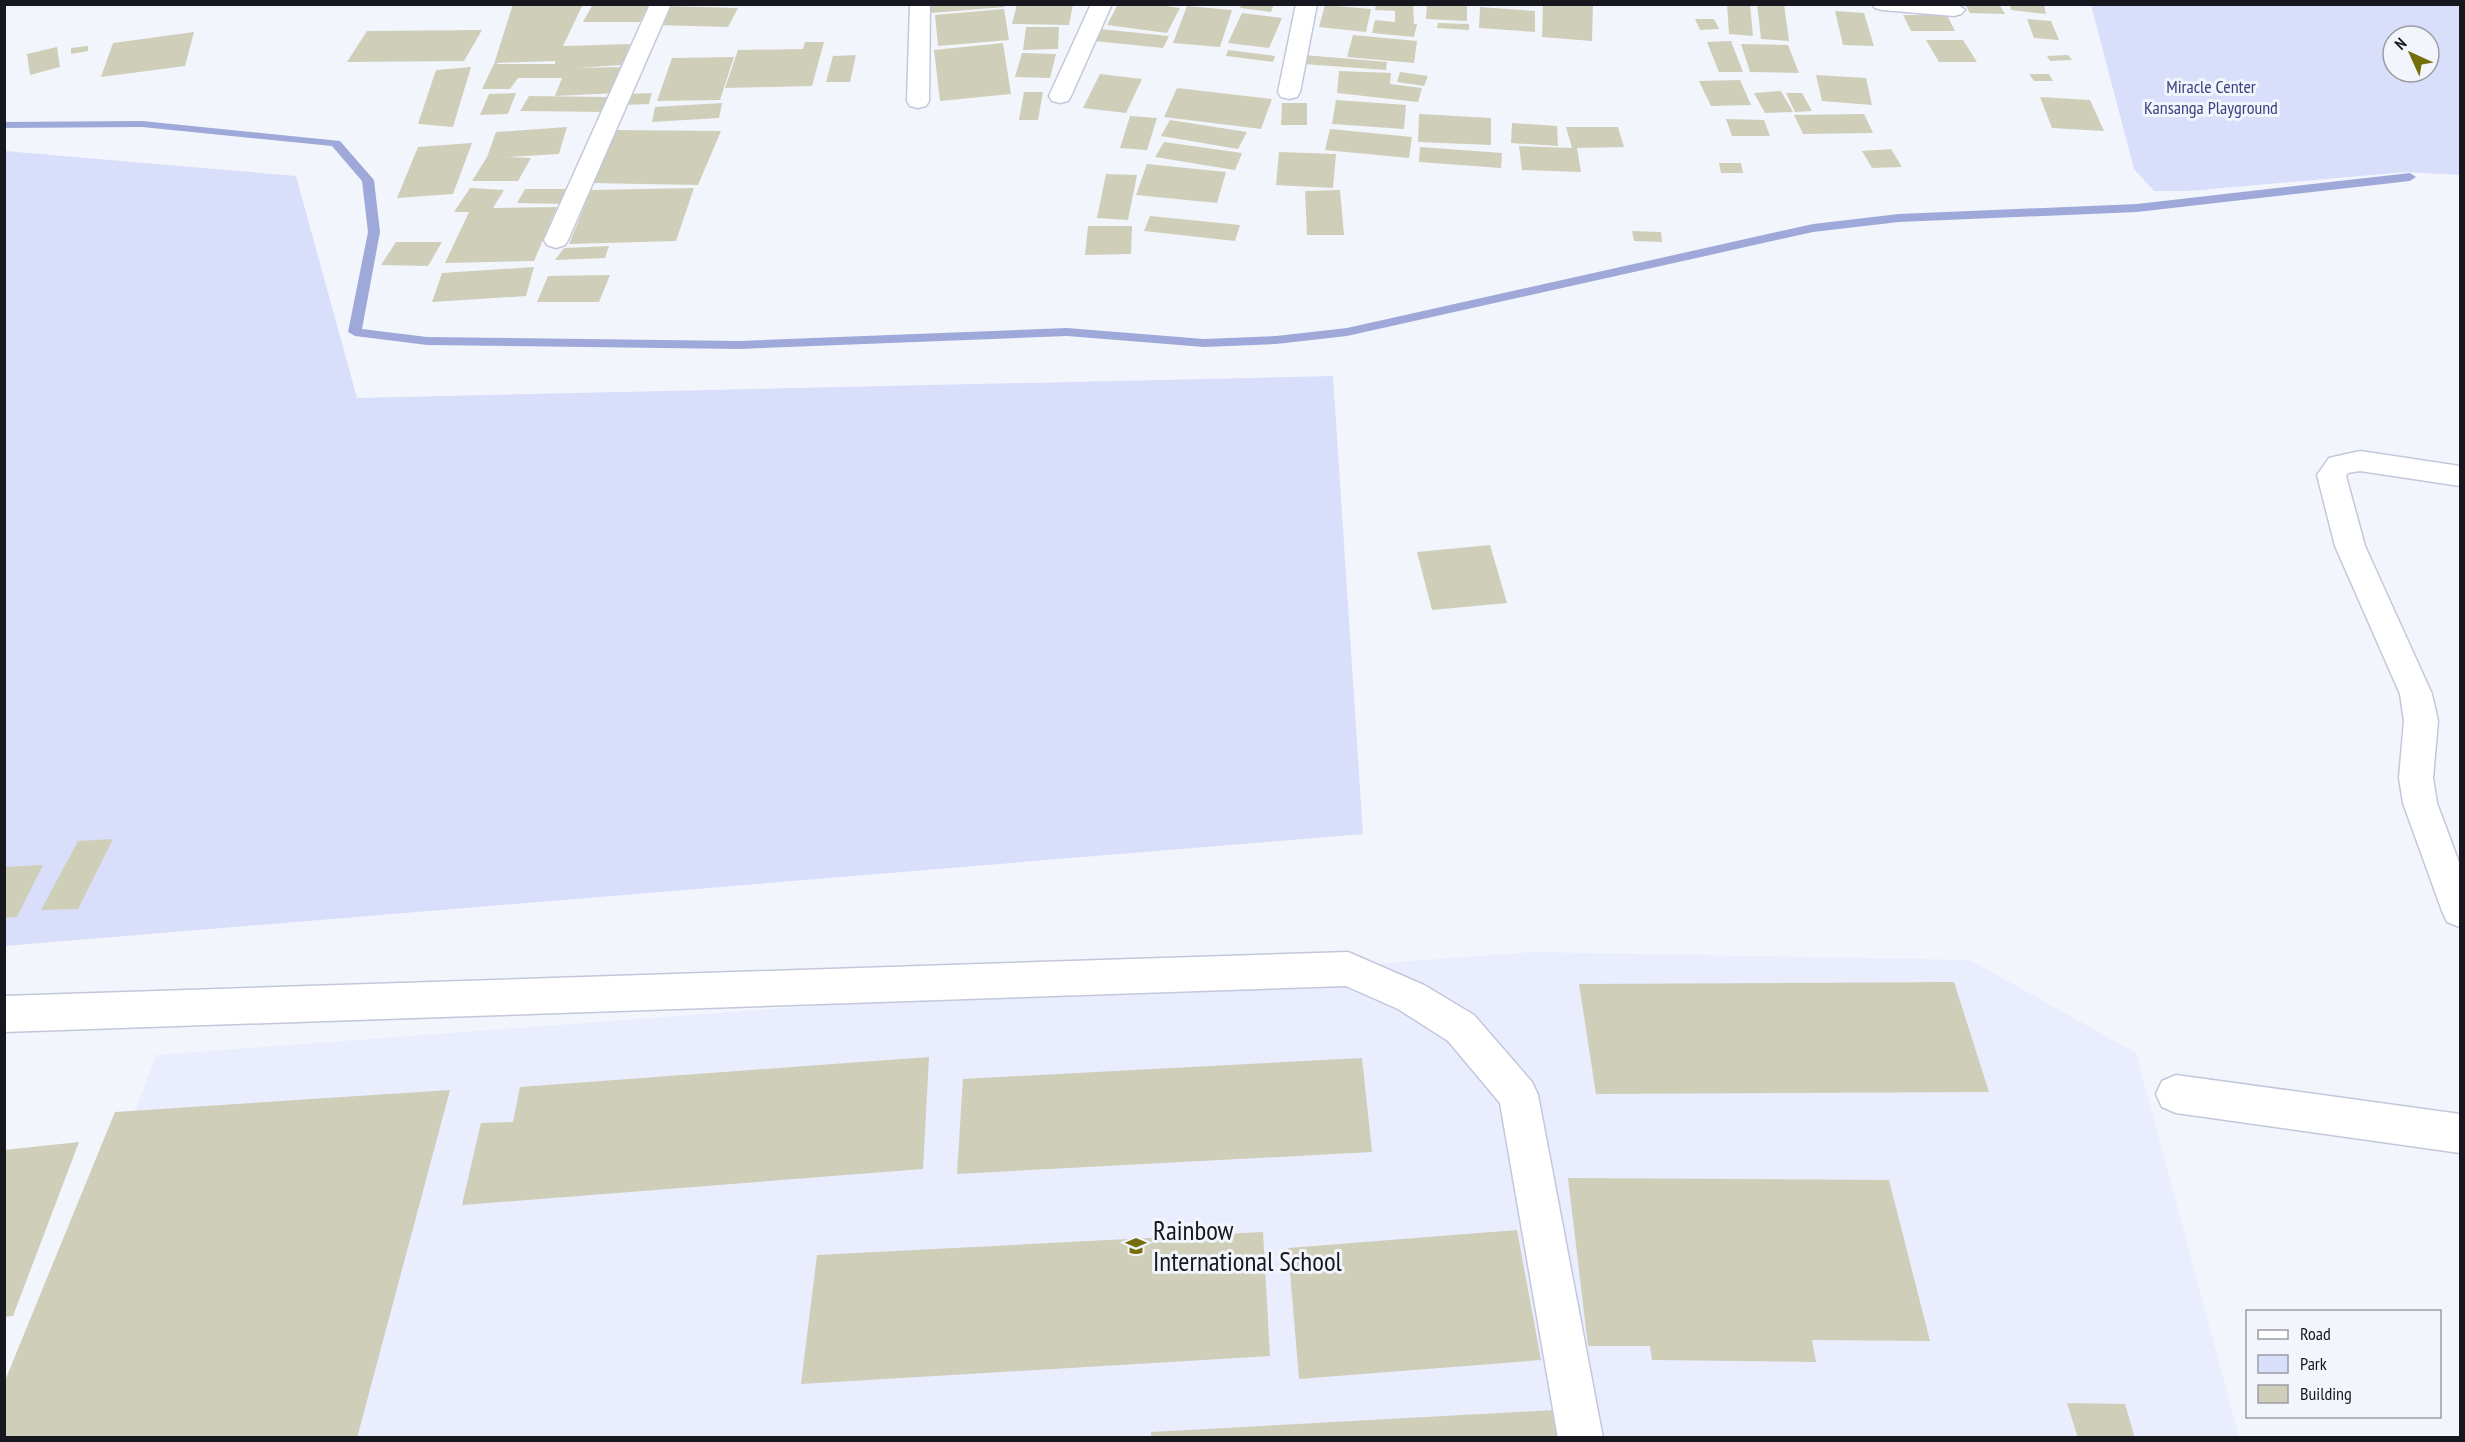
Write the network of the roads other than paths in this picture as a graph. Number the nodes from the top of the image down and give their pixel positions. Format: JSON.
{"nodes":[{"id":1,"x":661,"y":4,"type":"edge"},
{"id":2,"x":920,"y":4,"type":"edge"},
{"id":3,"x":1102,"y":4,"type":"edge"},
{"id":4,"x":1307,"y":4,"type":"edge"},
{"id":5,"x":1882,"y":4,"type":"edge"},
{"id":6,"x":1954,"y":10,"type":"dead end"},
{"id":7,"x":1289,"y":92,"type":"dead end"},
{"id":8,"x":1060,"y":96,"type":"dead end"},
{"id":9,"x":918,"y":101,"type":"dead end"},
{"id":10,"x":556,"y":240,"type":"dead end"},
{"id":11,"x":2460,"y":476,"type":"edge"},
{"id":12,"x":2460,"y":911,"type":"edge"},
{"id":13,"x":4,"y":1014,"type":"edge"},
{"id":14,"x":2176,"y":1094,"type":"dead end"},
{"id":15,"x":2460,"y":1134,"type":"edge"},
{"id":16,"x":1581,"y":1437,"type":"edge"}],
"edges":[{"from":1,"to":10,"type":"street"},
{"from":2,"to":9,"type":"street"},
{"from":3,"to":8,"type":"street"},
{"from":4,"to":7,"type":"street"},
{"from":5,"to":6,"type":"street"},
{"from":11,"to":12,"type":"street"},
{"from":13,"to":16,"type":"street"},
{"from":14,"to":15,"type":"street"}]}
